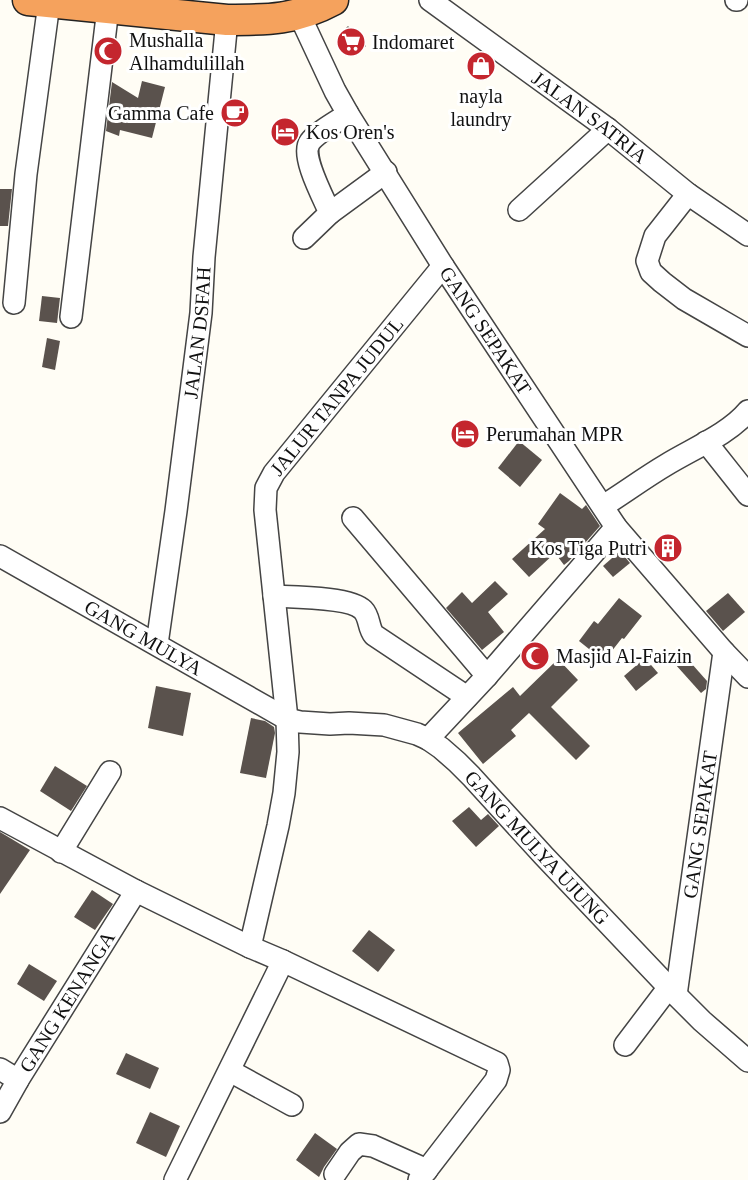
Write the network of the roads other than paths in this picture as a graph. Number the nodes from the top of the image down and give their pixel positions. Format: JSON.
{"nodes":[{"id":1,"x":333,"y":0,"type":"edge"},
{"id":2,"x":430,"y":0,"type":"edge"},
{"id":3,"x":39,"y":2,"type":"edge"},
{"id":4,"x":78,"y":3,"type":"edge"},
{"id":5,"x":108,"y":9,"type":"junction"},
{"id":6,"x":299,"y":14,"type":"junction"},
{"id":7,"x":227,"y":20,"type":"junction"},
{"id":8,"x":348,"y":114,"type":"junction"},
{"id":9,"x":608,"y":129,"type":"junction"},
{"id":10,"x":386,"y":172,"type":"junction"},
{"id":11,"x":688,"y":194,"type":"junction"},
{"id":12,"x":519,"y":210,"type":"dead end"},
{"id":13,"x":330,"y":213,"type":"junction"},
{"id":14,"x":748,"y":235,"type":"edge"},
{"id":15,"x":304,"y":238,"type":"dead end"},
{"id":16,"x":443,"y":266,"type":"junction"},
{"id":17,"x":14,"y":303,"type":"dead end"},
{"id":18,"x":71,"y":317,"type":"dead end"},
{"id":19,"x":748,"y":336,"type":"edge"},
{"id":20,"x":748,"y":411,"type":"edge"},
{"id":21,"x":706,"y":442,"type":"junction"},
{"id":22,"x":748,"y":495,"type":"edge"},
{"id":23,"x":603,"y":507,"type":"junction"},
{"id":24,"x":353,"y":518,"type":"dead end"},
{"id":25,"x":616,"y":527,"type":"junction"},
{"id":26,"x":0,"y":556,"type":"edge"},
{"id":27,"x":274,"y":596,"type":"junction"},
{"id":28,"x":157,"y":644,"type":"junction"},
{"id":29,"x":724,"y":652,"type":"junction"},
{"id":30,"x":487,"y":676,"type":"junction"},
{"id":31,"x":748,"y":677,"type":"edge"},
{"id":32,"x":467,"y":697,"type":"junction"},
{"id":33,"x":287,"y":719,"type":"junction"},
{"id":34,"x":428,"y":739,"type":"junction"},
{"id":35,"x":110,"y":772,"type":"dead end"},
{"id":36,"x":0,"y":818,"type":"edge"},
{"id":37,"x":61,"y":852,"type":"junction"},
{"id":38,"x":136,"y":891,"type":"junction"},
{"id":39,"x":250,"y":947,"type":"junction"},
{"id":40,"x":283,"y":961,"type":"junction"},
{"id":41,"x":672,"y":991,"type":"junction"},
{"id":42,"x":626,"y":1045,"type":"dead end"},
{"id":43,"x":748,"y":1055,"type":"edge"},
{"id":44,"x":230,"y":1071,"type":"junction"},
{"id":45,"x":9,"y":1074,"type":"edge"},
{"id":46,"x":292,"y":1105,"type":"dead end"},
{"id":47,"x":0,"y":1112,"type":"edge"},
{"id":48,"x":335,"y":1174,"type":"dead end"},
{"id":49,"x":423,"y":1175,"type":"edge"},
{"id":50,"x":175,"y":1180,"type":"edge"}],
"edges":[{"from":1,"to":6,"type":"highway"},
{"from":2,"to":9,"type":"street","name":"JALAN SATRIA"},
{"from":3,"to":4,"type":"highway"},
{"from":3,"to":17,"type":"street"},
{"from":4,"to":5,"type":"highway"},
{"from":5,"to":7,"type":"highway"},
{"from":5,"to":18,"type":"street"},
{"from":6,"to":7,"type":"highway"},
{"from":6,"to":8,"type":"street","name":"GANG SEPAKAT"},
{"from":7,"to":28,"type":"street","name":"JALAN DSFAH"},
{"from":8,"to":10,"type":"street","name":"GANG SEPAKAT"},
{"from":8,"to":13,"type":"street"},
{"from":9,"to":11,"type":"street","name":"JALAN SATRIA"},
{"from":9,"to":12,"type":"street"},
{"from":10,"to":13,"type":"street"},
{"from":10,"to":16,"type":"street","name":"GANG SEPAKAT"},
{"from":11,"to":14,"type":"street","name":"JALAN SATRIA"},
{"from":11,"to":19,"type":"street"},
{"from":13,"to":15,"type":"street"},
{"from":16,"to":23,"type":"street","name":"GANG SEPAKAT"},
{"from":16,"to":27,"type":"street","name":"JALUR TANPA JUDUL"},
{"from":20,"to":21,"type":"street"},
{"from":21,"to":22,"type":"street"},
{"from":21,"to":23,"type":"street"},
{"from":23,"to":25,"type":"street","name":"GANG SEPAKAT"},
{"from":24,"to":30,"type":"street"},
{"from":25,"to":29,"type":"street","name":"GANG SEPAKAT"},
{"from":25,"to":30,"type":"street"},
{"from":26,"to":28,"type":"street","name":"GANG MULYA"},
{"from":27,"to":32,"type":"street"},
{"from":27,"to":33,"type":"street","name":"JALUR TANPA JUDUL"},
{"from":28,"to":33,"type":"street","name":"GANG MULYA"},
{"from":29,"to":31,"type":"street","name":"GANG SEPAKAT"},
{"from":29,"to":41,"type":"street","name":"GANG SEPAKAT"},
{"from":30,"to":32,"type":"street"},
{"from":32,"to":34,"type":"street"},
{"from":33,"to":34,"type":"street","name":"GANG MULYA UJUNG"},
{"from":33,"to":39,"type":"street","name":"JALUR TANPA JUDUL"},
{"from":34,"to":41,"type":"street","name":"GANG MULYA UJUNG"},
{"from":35,"to":37,"type":"street"},
{"from":36,"to":37,"type":"street"},
{"from":37,"to":38,"type":"street"},
{"from":38,"to":39,"type":"street"},
{"from":38,"to":45,"type":"street","name":"GANG KENANGA"},
{"from":39,"to":40,"type":"street"},
{"from":40,"to":44,"type":"street"},
{"from":40,"to":49,"type":"street"},
{"from":41,"to":42,"type":"street"},
{"from":41,"to":43,"type":"street","name":"GANG MULYA UJUNG"},
{"from":44,"to":46,"type":"street"},
{"from":44,"to":50,"type":"street"},
{"from":45,"to":47,"type":"street","name":"GANG KENANGA"},
{"from":48,"to":49,"type":"street"}]}
